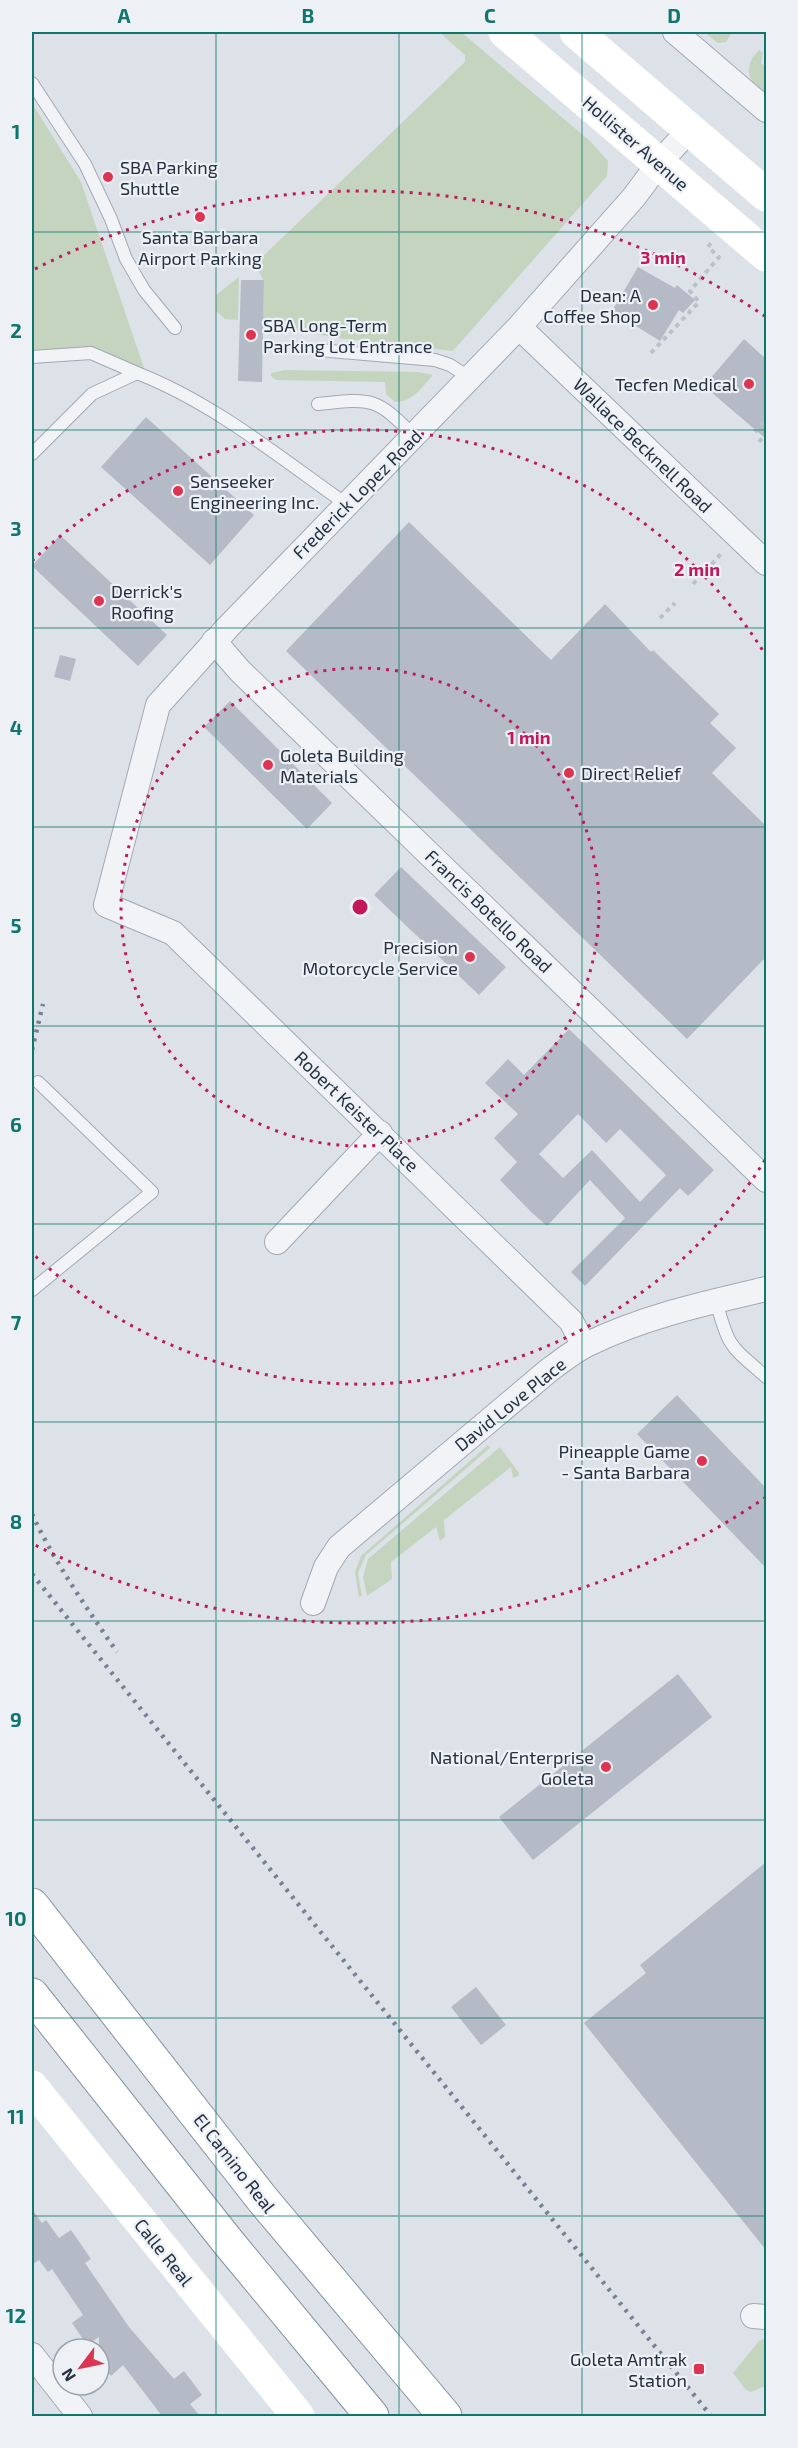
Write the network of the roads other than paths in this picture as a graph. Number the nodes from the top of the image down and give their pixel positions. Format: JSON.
{"nodes":[{"id":1,"x":505,"y":32,"type":"edge"},
{"id":2,"x":576,"y":32,"type":"edge"},
{"id":3,"x":675,"y":32,"type":"edge"},
{"id":4,"x":32,"y":83,"type":"edge"},
{"id":5,"x":766,"y":110,"type":"edge"},
{"id":6,"x":691,"y":128,"type":"junction"},
{"id":7,"x":660,"y":162,"type":"junction"},
{"id":8,"x":766,"y":195,"type":"edge"},
{"id":9,"x":766,"y":255,"type":"edge"},
{"id":10,"x":519,"y":327,"type":"junction"},
{"id":11,"x":175,"y":328,"type":"dead end"},
{"id":12,"x":318,"y":350,"type":"dead end"},
{"id":13,"x":32,"y":357,"type":"edge"},
{"id":14,"x":137,"y":373,"type":"junction"},
{"id":15,"x":470,"y":378,"type":"junction"},
{"id":16,"x":318,"y":404,"type":"dead end"},
{"id":17,"x":415,"y":437,"type":"junction"},
{"id":18,"x":32,"y":454,"type":"edge"},
{"id":19,"x":346,"y":504,"type":"junction"},
{"id":20,"x":766,"y":563,"type":"edge"},
{"id":21,"x":214,"y":641,"type":"junction"},
{"id":22,"x":106,"y":905,"type":"joint"},
{"id":23,"x":38,"y":1082,"type":"dead end"},
{"id":24,"x":380,"y":1133,"type":"junction"},
{"id":25,"x":766,"y":1180,"type":"edge"},
{"id":26,"x":277,"y":1242,"type":"dead end"},
{"id":27,"x":766,"y":1289,"type":"edge"},
{"id":28,"x":32,"y":1290,"type":"edge"},
{"id":29,"x":716,"y":1301,"type":"junction"},
{"id":30,"x":584,"y":1346,"type":"junction"},
{"id":31,"x":766,"y":1376,"type":"edge"},
{"id":32,"x":313,"y":1603,"type":"dead end"},
{"id":33,"x":32,"y":1905,"type":"edge"},
{"id":34,"x":32,"y":1995,"type":"edge"},
{"id":35,"x":32,"y":2087,"type":"edge"},
{"id":36,"x":32,"y":2355,"type":"edge"},
{"id":37,"x":80,"y":2416,"type":"edge"},
{"id":38,"x":298,"y":2416,"type":"edge"},
{"id":39,"x":372,"y":2416,"type":"edge"},
{"id":40,"x":445,"y":2416,"type":"edge"}],
"edges":[{"from":1,"to":7,"type":"main road","name":"Hollister Avenue"},
{"from":2,"to":6,"type":"main road"},
{"from":3,"to":5,"type":"street"},
{"from":4,"to":11,"type":"lane"},
{"from":6,"to":7,"type":"street","name":"Frederick Lopez Road"},
{"from":6,"to":8,"type":"main road"},
{"from":7,"to":9,"type":"main road","name":"Hollister Avenue"},
{"from":7,"to":10,"type":"street","name":"Frederick Lopez Road"},
{"from":10,"to":15,"type":"street","name":"Frederick Lopez Road"},
{"from":10,"to":20,"type":"street","name":"Wallace Becknell Road"},
{"from":12,"to":15,"type":"lane"},
{"from":13,"to":14,"type":"lane"},
{"from":14,"to":18,"type":"lane"},
{"from":14,"to":19,"type":"lane"},
{"from":15,"to":17,"type":"street","name":"Frederick Lopez Road"},
{"from":16,"to":17,"type":"lane"},
{"from":17,"to":19,"type":"street","name":"Frederick Lopez Road"},
{"from":19,"to":21,"type":"street","name":"Frederick Lopez Road"},
{"from":21,"to":22,"type":"street","name":"Frederick Lopez Road"},
{"from":21,"to":25,"type":"street","name":"Francis Botello Road"},
{"from":22,"to":24,"type":"street","name":"Robert Keister Place"},
{"from":23,"to":28,"type":"lane"},
{"from":24,"to":26,"type":"street"},
{"from":24,"to":30,"type":"street","name":"Robert Keister Place"},
{"from":27,"to":29,"type":"street","name":"David Love Place"},
{"from":29,"to":30,"type":"street","name":"David Love Place"},
{"from":29,"to":31,"type":"lane"},
{"from":30,"to":32,"type":"street","name":"David Love Place"},
{"from":33,"to":40,"type":"main road","name":"El Camino Real"},
{"from":34,"to":39,"type":"main road"},
{"from":35,"to":38,"type":"main road","name":"Calle Real"},
{"from":36,"to":37,"type":"street"}]}
